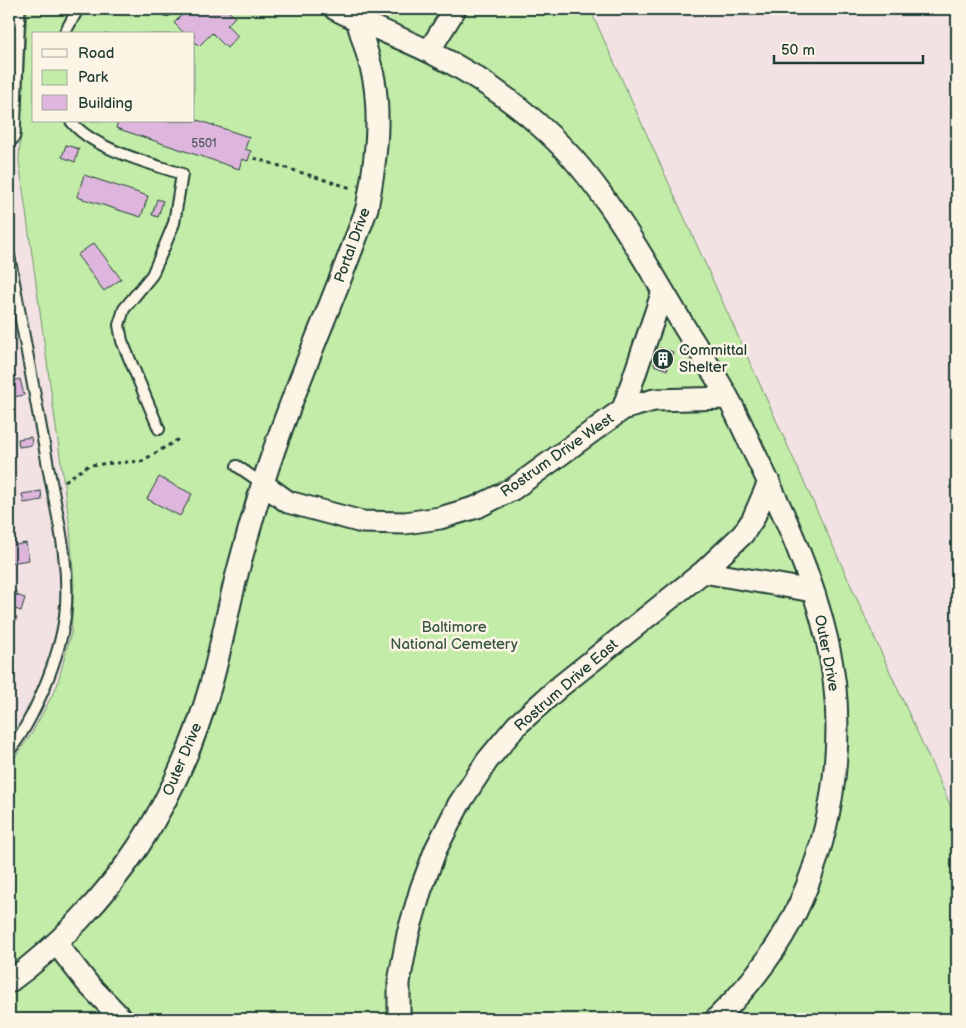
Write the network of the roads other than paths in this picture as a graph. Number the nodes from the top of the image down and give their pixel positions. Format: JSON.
{"nodes":[{"id":1,"x":14,"y":9,"type":"edge"},
{"id":2,"x":78,"y":9,"type":"edge"},
{"id":3,"x":335,"y":9,"type":"edge"},
{"id":4,"x":455,"y":9,"type":"edge"},
{"id":5,"x":357,"y":20,"type":"junction"},
{"id":6,"x":65,"y":32,"type":"edge"},
{"id":7,"x":429,"y":51,"type":"junction"},
{"id":8,"x":72,"y":122,"type":"edge"},
{"id":9,"x":9,"y":135,"type":"edge"},
{"id":10,"x":9,"y":254,"type":"edge"},
{"id":11,"x":663,"y":291,"type":"junction"},
{"id":12,"x":728,"y":398,"type":"junction"},
{"id":13,"x":623,"y":409,"type":"junction"},
{"id":14,"x":159,"y":429,"type":"dead end"},
{"id":15,"x":237,"y":466,"type":"dead end"},
{"id":16,"x":769,"y":482,"type":"junction"},
{"id":17,"x":263,"y":484,"type":"junction"},
{"id":18,"x":703,"y":572,"type":"junction"},
{"id":19,"x":813,"y":591,"type":"junction"},
{"id":20,"x":13,"y":738,"type":"edge"},
{"id":21,"x":9,"y":751,"type":"edge"},
{"id":22,"x":56,"y":943,"type":"junction"},
{"id":23,"x":9,"y":982,"type":"edge"},
{"id":24,"x":122,"y":1019,"type":"edge"},
{"id":25,"x":399,"y":1019,"type":"edge"},
{"id":26,"x":716,"y":1019,"type":"edge"}],
"edges":[{"from":1,"to":9,"type":"street"},
{"from":2,"to":6,"type":"lane"},
{"from":3,"to":5,"type":"street"},
{"from":4,"to":7,"type":"street"},
{"from":5,"to":7,"type":"street"},
{"from":5,"to":17,"type":"street","name":"Portal Drive"},
{"from":7,"to":11,"type":"street"},
{"from":8,"to":14,"type":"lane"},
{"from":10,"to":20,"type":"lane"},
{"from":11,"to":12,"type":"street","name":"Outer Drive"},
{"from":11,"to":13,"type":"street","name":"Rostrum Drive West"},
{"from":12,"to":13,"type":"street","name":"Rostrum Drive West"},
{"from":12,"to":16,"type":"street","name":"Outer Drive"},
{"from":13,"to":17,"type":"street","name":"Rostrum Drive West"},
{"from":15,"to":17,"type":"lane"},
{"from":16,"to":18,"type":"street","name":"Rostrum Drive East"},
{"from":16,"to":19,"type":"street","name":"Outer Drive"},
{"from":17,"to":22,"type":"street","name":"Outer Drive"},
{"from":18,"to":19,"type":"street"},
{"from":18,"to":25,"type":"street","name":"Rostrum Drive East"},
{"from":19,"to":26,"type":"street","name":"Outer Drive"},
{"from":20,"to":21,"type":"lane"},
{"from":22,"to":23,"type":"street","name":"Outer Drive"},
{"from":22,"to":24,"type":"street"}]}
